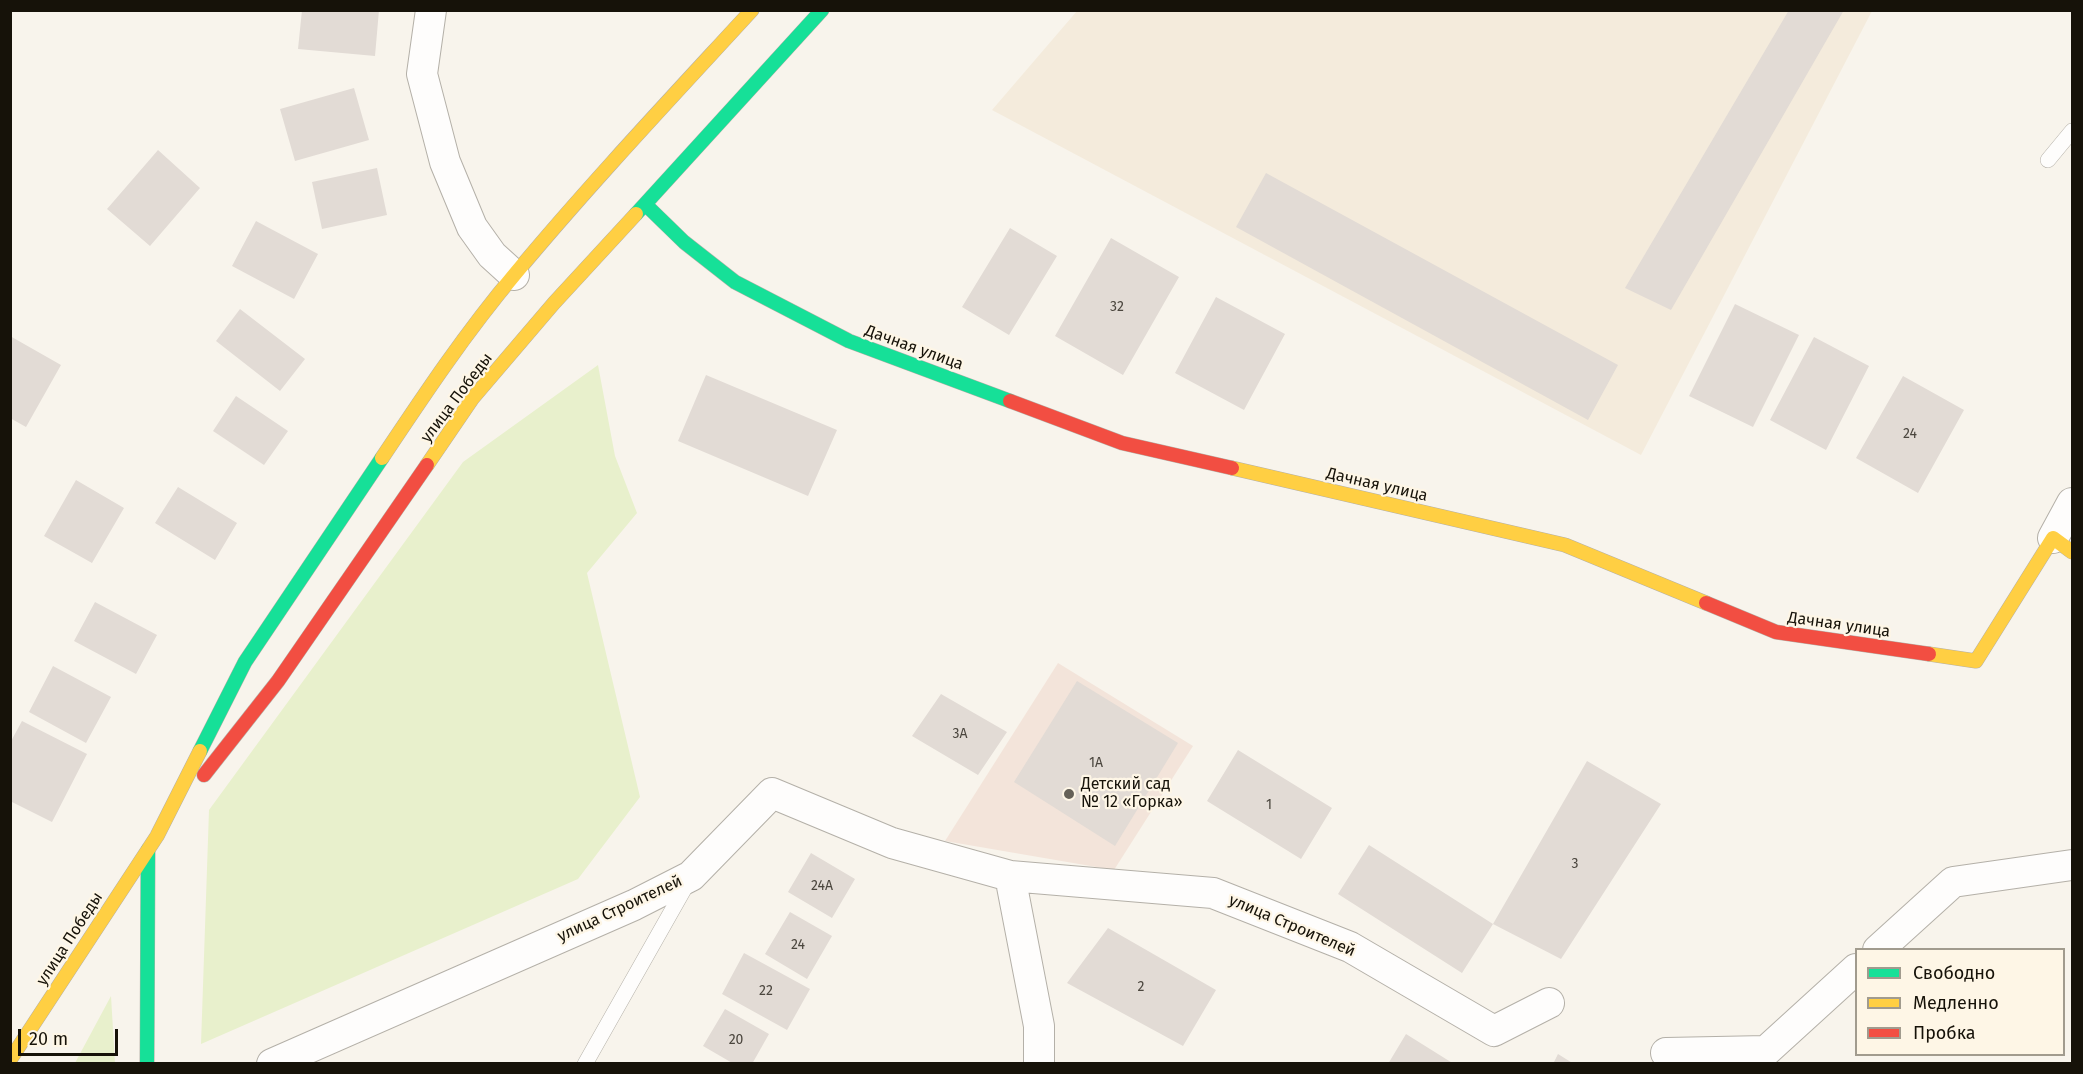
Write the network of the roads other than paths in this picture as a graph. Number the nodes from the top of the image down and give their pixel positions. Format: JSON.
{"nodes":[{"id":1,"x":431,"y":10,"type":"edge"},
{"id":2,"x":752,"y":10,"type":"edge"},
{"id":3,"x":822,"y":10,"type":"edge"},
{"id":4,"x":2073,"y":131,"type":"edge"},
{"id":5,"x":2048,"y":160,"type":"dead end"},
{"id":6,"x":645,"y":204,"type":"junction"},
{"id":7,"x":514,"y":275,"type":"junction"},
{"id":8,"x":2073,"y":503,"type":"edge"},
{"id":9,"x":2063,"y":545,"type":"edge"},
{"id":10,"x":157,"y":836,"type":"junction"},
{"id":11,"x":148,"y":850,"type":"junction"},
{"id":12,"x":2073,"y":865,"type":"edge"},
{"id":13,"x":691,"y":876,"type":"junction"},
{"id":14,"x":1010,"y":876,"type":"junction"},
{"id":15,"x":1880,"y":948,"type":"edge"},
{"id":16,"x":1855,"y":971,"type":"edge"},
{"id":17,"x":1549,"y":1003,"type":"dead end"},
{"id":18,"x":1666,"y":1053,"type":"dead end"},
{"id":19,"x":10,"y":1060,"type":"edge"},
{"id":20,"x":275,"y":1062,"type":"edge"},
{"id":21,"x":147,"y":1064,"type":"edge"},
{"id":22,"x":585,"y":1064,"type":"edge"},
{"id":23,"x":1039,"y":1064,"type":"edge"}],
"edges":[{"from":1,"to":7,"type":"street"},
{"from":2,"to":7,"type":"main road","name":"улица Победы"},
{"from":3,"to":6,"type":"main road","name":"улица Победы"},
{"from":4,"to":5,"type":"lane"},
{"from":6,"to":9,"type":"main road","name":"Дачная улица"},
{"from":6,"to":10,"type":"main road","name":"улица Победы"},
{"from":7,"to":10,"type":"main road","name":"улица Победы"},
{"from":8,"to":9,"type":"street"},
{"from":10,"to":11,"type":"main road","name":"улица Победы"},
{"from":11,"to":19,"type":"main road","name":"улица Победы"},
{"from":11,"to":21,"type":"main road"},
{"from":12,"to":15,"type":"street"},
{"from":13,"to":14,"type":"street","name":"улица Строителей"},
{"from":13,"to":20,"type":"street","name":"улица Строителей"},
{"from":13,"to":22,"type":"lane"},
{"from":14,"to":17,"type":"street","name":"улица Строителей"},
{"from":14,"to":23,"type":"street"},
{"from":16,"to":18,"type":"street"}]}
